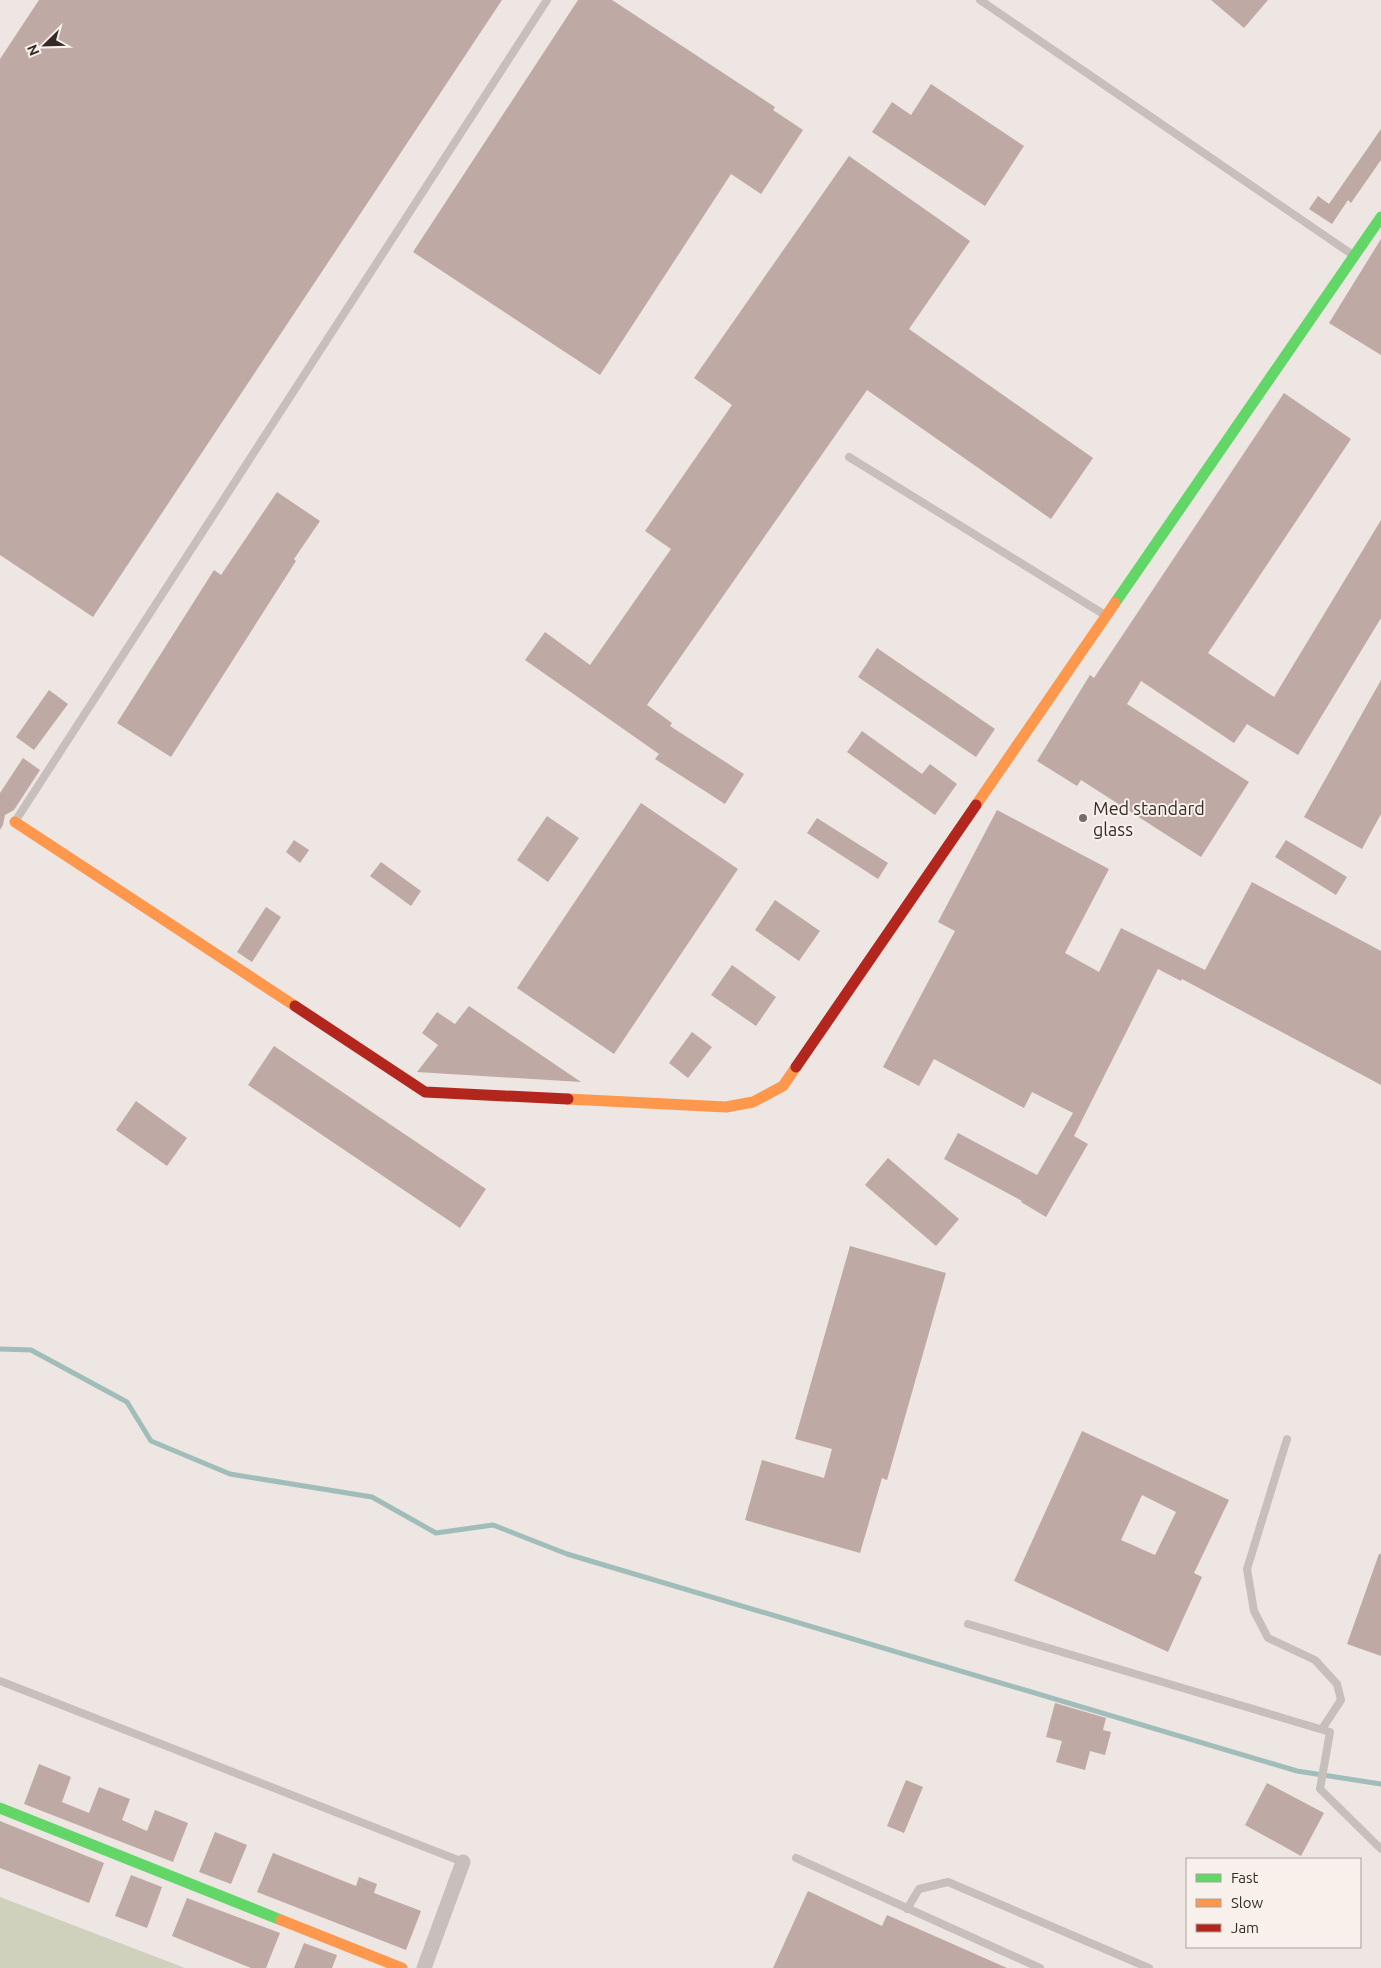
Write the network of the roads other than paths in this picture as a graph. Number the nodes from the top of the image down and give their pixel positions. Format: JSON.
{"nodes":[{"id":1,"x":547,"y":0,"type":"edge"},
{"id":2,"x":980,"y":0,"type":"edge"},
{"id":3,"x":1381,"y":216,"type":"edge"},
{"id":4,"x":1354,"y":256,"type":"junction"},
{"id":5,"x":849,"y":457,"type":"dead end"},
{"id":6,"x":1107,"y":616,"type":"junction"},
{"id":7,"x":15,"y":822,"type":"joint"},
{"id":8,"x":1287,"y":1439,"type":"dead end"},
{"id":9,"x":968,"y":1624,"type":"dead end"},
{"id":10,"x":0,"y":1681,"type":"edge"},
{"id":11,"x":1326,"y":1730,"type":"junction"},
{"id":12,"x":0,"y":1808,"type":"edge"},
{"id":13,"x":1381,"y":1849,"type":"edge"},
{"id":14,"x":796,"y":1858,"type":"dead end"},
{"id":15,"x":463,"y":1862,"type":"joint"},
{"id":16,"x":907,"y":1908,"type":"junction"},
{"id":17,"x":402,"y":1968,"type":"edge"},
{"id":18,"x":424,"y":1968,"type":"edge"},
{"id":19,"x":1040,"y":1968,"type":"edge"},
{"id":20,"x":1149,"y":1968,"type":"edge"}],
"edges":[{"from":1,"to":7,"type":"lane"},
{"from":2,"to":4,"type":"lane"},
{"from":3,"to":4,"type":"street"},
{"from":4,"to":6,"type":"street"},
{"from":5,"to":6,"type":"lane"},
{"from":6,"to":7,"type":"street"},
{"from":8,"to":11,"type":"lane"},
{"from":9,"to":11,"type":"lane"},
{"from":10,"to":15,"type":"lane"},
{"from":11,"to":13,"type":"lane"},
{"from":12,"to":17,"type":"street"},
{"from":14,"to":16,"type":"lane"},
{"from":15,"to":18,"type":"street"},
{"from":16,"to":19,"type":"lane"},
{"from":16,"to":20,"type":"lane"}]}
